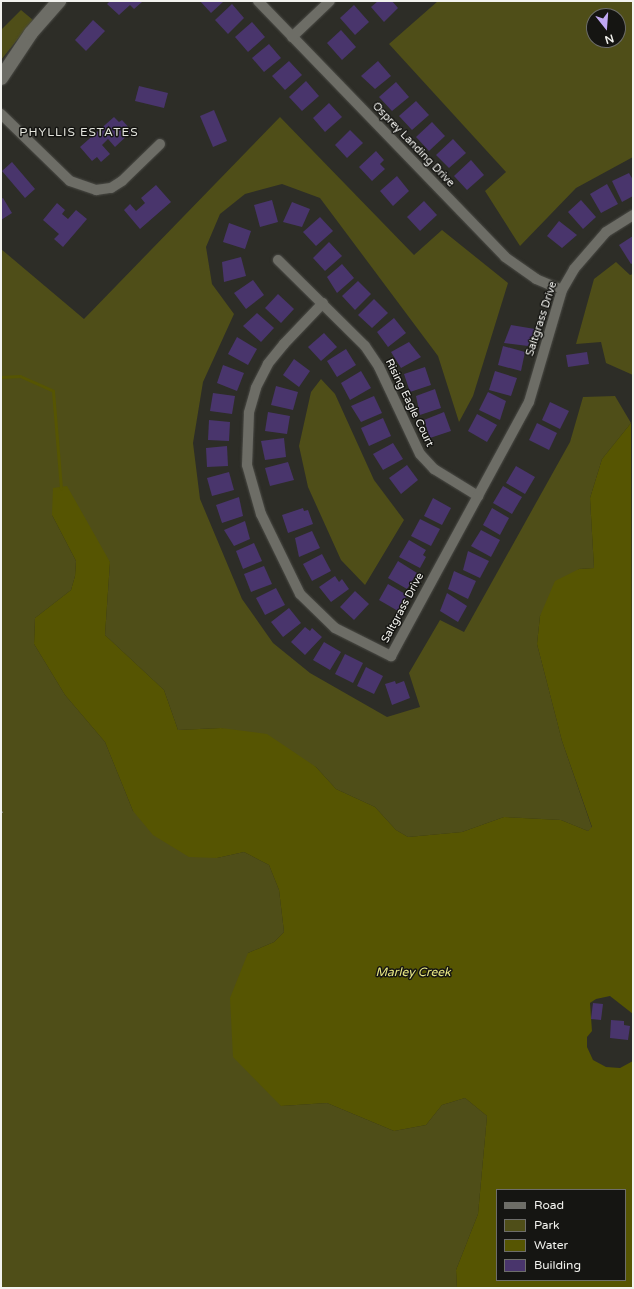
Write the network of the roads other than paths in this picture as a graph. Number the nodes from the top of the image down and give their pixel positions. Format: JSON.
{"nodes":[{"id":1,"x":59,"y":1,"type":"edge"},
{"id":2,"x":258,"y":1,"type":"edge"},
{"id":3,"x":330,"y":1,"type":"edge"},
{"id":4,"x":292,"y":37,"type":"junction"},
{"id":5,"x":1,"y":78,"type":"edge"},
{"id":6,"x":1,"y":114,"type":"edge"},
{"id":7,"x":160,"y":144,"type":"dead end"},
{"id":8,"x":633,"y":216,"type":"edge"},
{"id":9,"x":278,"y":260,"type":"dead end"},
{"id":10,"x":562,"y":290,"type":"junction"},
{"id":11,"x":323,"y":303,"type":"junction"},
{"id":12,"x":478,"y":496,"type":"junction"}],
"edges":[{"from":1,"to":5,"type":"street"},
{"from":2,"to":4,"type":"street","name":"Osprey Landing Drive"},
{"from":3,"to":4,"type":"street"},
{"from":4,"to":10,"type":"street","name":"Osprey Landing Drive"},
{"from":6,"to":7,"type":"street"},
{"from":8,"to":10,"type":"street","name":"Saltgrass Drive"},
{"from":9,"to":11,"type":"street","name":"Rising Eagle Court"},
{"from":10,"to":12,"type":"street","name":"Saltgrass Drive"},
{"from":11,"to":12,"type":"street","name":"Rising Eagle Court"},
{"from":11,"to":12,"type":"street","name":"Saltgrass Drive"}]}
